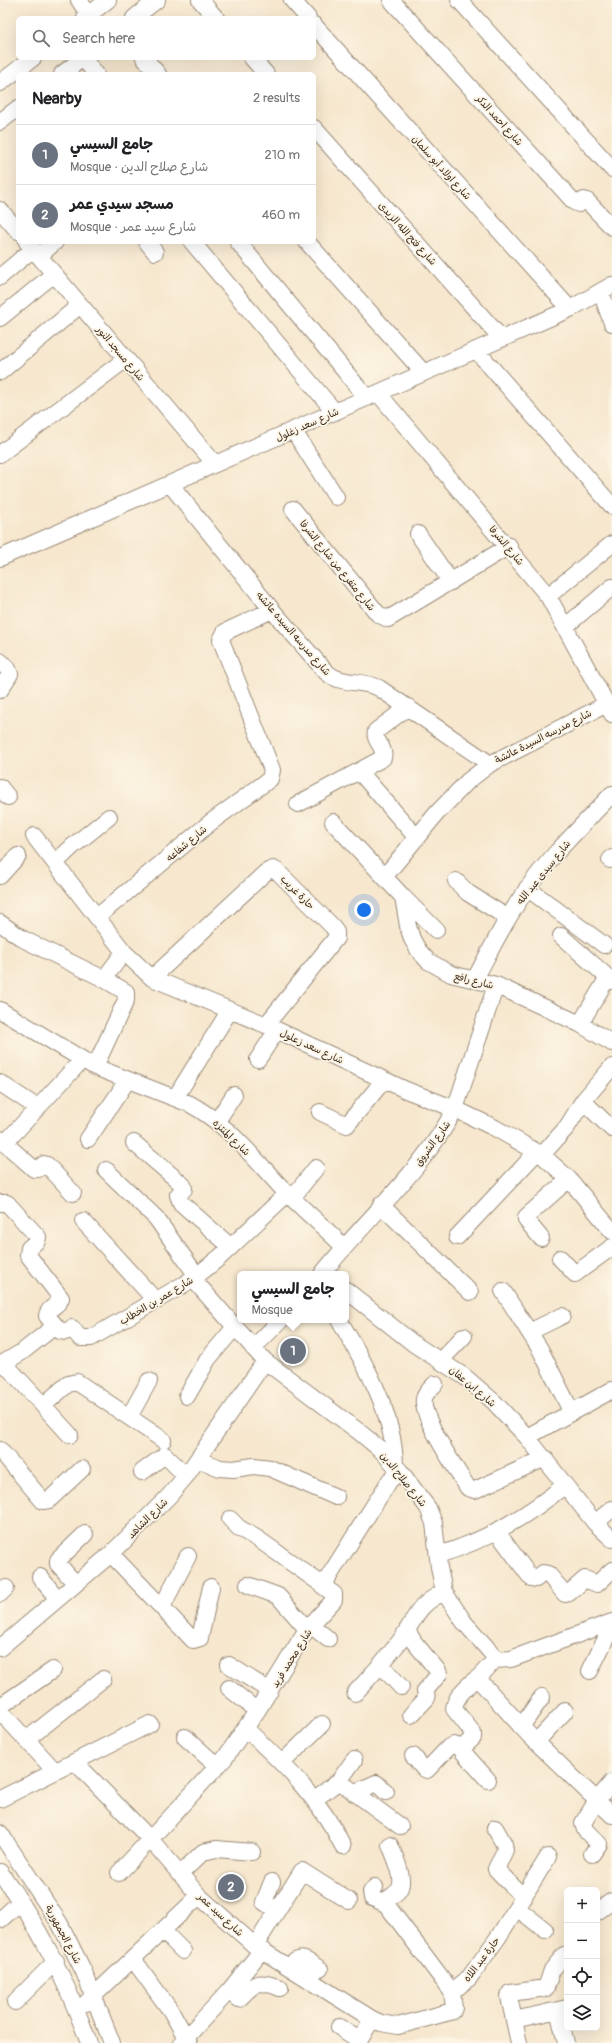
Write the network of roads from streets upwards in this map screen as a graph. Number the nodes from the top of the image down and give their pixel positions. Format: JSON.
{"nodes":[{"id":1,"x":79,"y":0,"type":"edge"},
{"id":2,"x":108,"y":0,"type":"edge"},
{"id":3,"x":157,"y":0,"type":"edge"},
{"id":4,"x":200,"y":0,"type":"edge"},
{"id":5,"x":292,"y":0,"type":"edge"},
{"id":6,"x":391,"y":0,"type":"edge"},
{"id":7,"x":460,"y":0,"type":"edge"},
{"id":8,"x":87,"y":16,"type":"edge"},
{"id":9,"x":89,"y":16,"type":"edge"},
{"id":10,"x":137,"y":16,"type":"edge"},
{"id":11,"x":214,"y":16,"type":"edge"},
{"id":12,"x":306,"y":16,"type":"edge"},
{"id":13,"x":316,"y":27,"type":"edge"},
{"id":14,"x":30,"y":60,"type":"edge"},
{"id":15,"x":80,"y":60,"type":"edge"},
{"id":16,"x":85,"y":60,"type":"edge"},
{"id":17,"x":146,"y":60,"type":"edge"},
{"id":18,"x":254,"y":60,"type":"edge"},
{"id":19,"x":65,"y":72,"type":"edge"},
{"id":20,"x":94,"y":72,"type":"edge"},
{"id":21,"x":156,"y":72,"type":"edge"},
{"id":22,"x":264,"y":72,"type":"edge"},
{"id":23,"x":0,"y":83,"type":"edge"},
{"id":24,"x":16,"y":110,"type":"edge"},
{"id":25,"x":0,"y":122,"type":"edge"},
{"id":26,"x":316,"y":130,"type":"edge"},
{"id":27,"x":612,"y":169,"type":"edge"},
{"id":28,"x":0,"y":210,"type":"edge"},
{"id":29,"x":612,"y":227,"type":"edge"},
{"id":30,"x":16,"y":229,"type":"edge"},
{"id":31,"x":49,"y":244,"type":"edge"},
{"id":32,"x":194,"y":244,"type":"edge"},
{"id":33,"x":240,"y":244,"type":"edge"},
{"id":34,"x":309,"y":244,"type":"edge"},
{"id":35,"x":33,"y":249,"type":"edge"},
{"id":36,"x":54,"y":274,"type":"junction"},
{"id":37,"x":0,"y":277,"type":"edge"},
{"id":38,"x":606,"y":288,"type":"edge"},
{"id":39,"x":80,"y":305,"type":"junction"},
{"id":40,"x":570,"y":309,"type":"junction"},
{"id":41,"x":0,"y":318,"type":"edge"},
{"id":42,"x":612,"y":322,"type":"edge"},
{"id":43,"x":502,"y":339,"type":"junction"},
{"id":44,"x":476,"y":350,"type":"junction"},
{"id":45,"x":126,"y":359,"type":"junction"},
{"id":46,"x":0,"y":372,"type":"edge"},
{"id":47,"x":423,"y":372,"type":"junction"},
{"id":48,"x":372,"y":395,"type":"junction"},
{"id":49,"x":336,"y":412,"type":"junction"},
{"id":50,"x":293,"y":430,"type":"junction"},
{"id":51,"x":0,"y":454,"type":"edge"},
{"id":52,"x":215,"y":464,"type":"junction"},
{"id":53,"x":170,"y":484,"type":"junction"},
{"id":54,"x":336,"y":497,"type":"dead end"},
{"id":55,"x":612,"y":506,"type":"edge"},
{"id":56,"x":293,"y":510,"type":"dead end"},
{"id":57,"x":418,"y":534,"type":"dead end"},
{"id":58,"x":612,"y":544,"type":"edge"},
{"id":59,"x":509,"y":546,"type":"junction"},
{"id":60,"x":0,"y":558,"type":"edge"},
{"id":61,"x":451,"y":582,"type":"junction"},
{"id":62,"x":612,"y":587,"type":"edge"},
{"id":63,"x":548,"y":596,"type":"junction"},
{"id":64,"x":272,"y":610,"type":"junction"},
{"id":65,"x":566,"y":626,"type":"junction"},
{"id":66,"x":0,"y":661,"type":"edge"},
{"id":67,"x":0,"y":690,"type":"edge"},
{"id":68,"x":408,"y":707,"type":"junction"},
{"id":69,"x":609,"y":709,"type":"edge"},
{"id":70,"x":490,"y":764,"type":"junction"},
{"id":71,"x":359,"y":771,"type":"junction"},
{"id":72,"x":612,"y":794,"type":"edge"},
{"id":73,"x":298,"y":804,"type":"dead end"},
{"id":74,"x":108,"y":817,"type":"dead end"},
{"id":75,"x":333,"y":822,"type":"dead end"},
{"id":76,"x":34,"y":836,"type":"dead end"},
{"id":77,"x":417,"y":838,"type":"junction"},
{"id":78,"x":18,"y":856,"type":"dead end"},
{"id":79,"x":55,"y":863,"type":"junction"},
{"id":80,"x":0,"y":876,"type":"edge"},
{"id":81,"x":386,"y":876,"type":"junction"},
{"id":82,"x":456,"y":881,"type":"dead end"},
{"id":83,"x":527,"y":888,"type":"junction"},
{"id":84,"x":403,"y":897,"type":"junction"},
{"id":85,"x":97,"y":917,"type":"junction"},
{"id":86,"x":508,"y":918,"type":"junction"},
{"id":87,"x":0,"y":923,"type":"edge"},
{"id":88,"x":436,"y":930,"type":"dead end"},
{"id":89,"x":561,"y":936,"type":"dead end"},
{"id":90,"x":604,"y":945,"type":"dead end"},
{"id":91,"x":124,"y":952,"type":"junction"},
{"id":92,"x":152,"y":978,"type":"junction"},
{"id":93,"x":104,"y":979,"type":"junction"},
{"id":94,"x":475,"y":979,"type":"junction"},
{"id":95,"x":610,"y":979,"type":"edge"},
{"id":96,"x":496,"y":985,"type":"junction"},
{"id":97,"x":0,"y":1010,"type":"edge"},
{"id":98,"x":230,"y":1010,"type":"junction"},
{"id":99,"x":580,"y":1024,"type":"junction"},
{"id":100,"x":272,"y":1027,"type":"junction"},
{"id":101,"x":612,"y":1043,"type":"edge"},
{"id":102,"x":258,"y":1059,"type":"dead end"},
{"id":103,"x":88,"y":1063,"type":"junction"},
{"id":104,"x":612,"y":1066,"type":"edge"},
{"id":105,"x":384,"y":1080,"type":"junction"},
{"id":106,"x":127,"y":1081,"type":"junction"},
{"id":107,"x":0,"y":1083,"type":"edge"},
{"id":108,"x":234,"y":1095,"type":"dead end"},
{"id":109,"x":175,"y":1098,"type":"junction"},
{"id":110,"x":583,"y":1101,"type":"junction"},
{"id":111,"x":38,"y":1108,"type":"junction"},
{"id":112,"x":455,"y":1108,"type":"junction"},
{"id":113,"x":320,"y":1112,"type":"dead end"},
{"id":114,"x":217,"y":1121,"type":"junction"},
{"id":115,"x":612,"y":1129,"type":"edge"},
{"id":116,"x":88,"y":1139,"type":"dead end"},
{"id":117,"x":3,"y":1141,"type":"edge"},
{"id":118,"x":134,"y":1143,"type":"dead end"},
{"id":119,"x":540,"y":1154,"type":"junction"},
{"id":120,"x":316,"y":1168,"type":"dead end"},
{"id":121,"x":106,"y":1170,"type":"dead end"},
{"id":122,"x":569,"y":1179,"type":"junction"},
{"id":123,"x":73,"y":1193,"type":"dead end"},
{"id":124,"x":290,"y":1196,"type":"junction"},
{"id":125,"x":0,"y":1203,"type":"edge"},
{"id":126,"x":381,"y":1205,"type":"junction"},
{"id":127,"x":82,"y":1221,"type":"dead end"},
{"id":128,"x":612,"y":1231,"type":"edge"},
{"id":129,"x":457,"y":1236,"type":"dead end"},
{"id":130,"x":541,"y":1238,"type":"dead end"},
{"id":131,"x":231,"y":1247,"type":"junction"},
{"id":132,"x":344,"y":1247,"type":"junction"},
{"id":133,"x":612,"y":1247,"type":"edge"},
{"id":134,"x":560,"y":1258,"type":"dead end"},
{"id":135,"x":326,"y":1271,"type":"edge"},
{"id":136,"x":195,"y":1278,"type":"junction"},
{"id":137,"x":503,"y":1291,"type":"dead end"},
{"id":138,"x":470,"y":1292,"type":"dead end"},
{"id":139,"x":349,"y":1293,"type":"edge"},
{"id":140,"x":156,"y":1301,"type":"junction"},
{"id":141,"x":562,"y":1316,"type":"dead end"},
{"id":142,"x":279,"y":1323,"type":"edge"},
{"id":143,"x":341,"y":1323,"type":"edge"},
{"id":144,"x":55,"y":1326,"type":"junction"},
{"id":145,"x":235,"y":1327,"type":"junction"},
{"id":146,"x":529,"y":1332,"type":"junction"},
{"id":147,"x":464,"y":1336,"type":"dead end"},
{"id":148,"x":253,"y":1348,"type":"junction"},
{"id":149,"x":441,"y":1360,"type":"junction"},
{"id":150,"x":265,"y":1361,"type":"junction"},
{"id":151,"x":2,"y":1364,"type":"edge"},
{"id":152,"x":150,"y":1381,"type":"dead end"},
{"id":153,"x":435,"y":1384,"type":"dead end"},
{"id":154,"x":612,"y":1390,"type":"edge"},
{"id":155,"x":187,"y":1396,"type":"dead end"},
{"id":156,"x":40,"y":1402,"type":"junction"},
{"id":157,"x":571,"y":1411,"type":"junction"},
{"id":158,"x":129,"y":1417,"type":"junction"},
{"id":159,"x":70,"y":1435,"type":"dead end"},
{"id":160,"x":527,"y":1437,"type":"junction"},
{"id":161,"x":163,"y":1440,"type":"dead end"},
{"id":162,"x":0,"y":1450,"type":"edge"},
{"id":163,"x":545,"y":1458,"type":"junction"},
{"id":164,"x":198,"y":1459,"type":"junction"},
{"id":165,"x":397,"y":1468,"type":"junction"},
{"id":166,"x":82,"y":1469,"type":"dead end"},
{"id":167,"x":142,"y":1472,"type":"dead end"},
{"id":168,"x":186,"y":1476,"type":"junction"},
{"id":169,"x":565,"y":1485,"type":"junction"},
{"id":170,"x":336,"y":1498,"type":"dead end"},
{"id":171,"x":612,"y":1508,"type":"edge"},
{"id":172,"x":230,"y":1519,"type":"dead end"},
{"id":173,"x":595,"y":1523,"type":"junction"},
{"id":174,"x":497,"y":1532,"type":"junction"},
{"id":175,"x":85,"y":1534,"type":"dead end"},
{"id":176,"x":612,"y":1539,"type":"edge"},
{"id":177,"x":111,"y":1554,"type":"junction"},
{"id":178,"x":438,"y":1555,"type":"junction"},
{"id":179,"x":188,"y":1556,"type":"dead end"},
{"id":180,"x":612,"y":1570,"type":"edge"},
{"id":181,"x":40,"y":1577,"type":"dead end"},
{"id":182,"x":76,"y":1583,"type":"junction"},
{"id":183,"x":248,"y":1585,"type":"dead end"},
{"id":184,"x":324,"y":1586,"type":"junction"},
{"id":185,"x":212,"y":1587,"type":"dead end"},
{"id":186,"x":444,"y":1592,"type":"junction"},
{"id":187,"x":57,"y":1598,"type":"junction"},
{"id":188,"x":162,"y":1607,"type":"junction"},
{"id":189,"x":611,"y":1623,"type":"edge"},
{"id":190,"x":309,"y":1627,"type":"junction"},
{"id":191,"x":407,"y":1630,"type":"junction"},
{"id":192,"x":328,"y":1639,"type":"dead end"},
{"id":193,"x":0,"y":1648,"type":"edge"},
{"id":194,"x":495,"y":1660,"type":"junction"},
{"id":195,"x":229,"y":1665,"type":"dead end"},
{"id":196,"x":381,"y":1665,"type":"junction"},
{"id":197,"x":53,"y":1670,"type":"dead end"},
{"id":198,"x":590,"y":1671,"type":"dead end"},
{"id":199,"x":480,"y":1676,"type":"junction"},
{"id":200,"x":103,"y":1679,"type":"dead end"},
{"id":201,"x":401,"y":1687,"type":"dead end"},
{"id":202,"x":229,"y":1688,"type":"dead end"},
{"id":203,"x":270,"y":1691,"type":"junction"},
{"id":204,"x":355,"y":1693,"type":"dead end"},
{"id":205,"x":542,"y":1697,"type":"dead end"},
{"id":206,"x":257,"y":1711,"type":"junction"},
{"id":207,"x":565,"y":1711,"type":"dead end"},
{"id":208,"x":411,"y":1715,"type":"dead end"},
{"id":209,"x":150,"y":1724,"type":"dead end"},
{"id":210,"x":322,"y":1724,"type":"dead end"},
{"id":211,"x":521,"y":1727,"type":"junction"},
{"id":212,"x":246,"y":1729,"type":"junction"},
{"id":213,"x":185,"y":1737,"type":"dead end"},
{"id":214,"x":26,"y":1740,"type":"junction"},
{"id":215,"x":536,"y":1742,"type":"junction"},
{"id":216,"x":462,"y":1748,"type":"junction"},
{"id":217,"x":412,"y":1756,"type":"dead end"},
{"id":218,"x":354,"y":1760,"type":"dead end"},
{"id":219,"x":75,"y":1762,"type":"junction"},
{"id":220,"x":282,"y":1763,"type":"junction"},
{"id":221,"x":217,"y":1766,"type":"junction"},
{"id":222,"x":55,"y":1771,"type":"junction"},
{"id":223,"x":488,"y":1780,"type":"dead end"},
{"id":224,"x":339,"y":1781,"type":"junction"},
{"id":225,"x":612,"y":1782,"type":"edge"},
{"id":226,"x":386,"y":1792,"type":"dead end"},
{"id":227,"x":354,"y":1793,"type":"junction"},
{"id":228,"x":0,"y":1799,"type":"edge"},
{"id":229,"x":315,"y":1799,"type":"junction"},
{"id":230,"x":597,"y":1800,"type":"junction"},
{"id":231,"x":612,"y":1815,"type":"edge"},
{"id":232,"x":400,"y":1826,"type":"dead end"},
{"id":233,"x":495,"y":1828,"type":"dead end"},
{"id":234,"x":0,"y":1833,"type":"edge"},
{"id":235,"x":151,"y":1840,"type":"junction"},
{"id":236,"x":390,"y":1845,"type":"dead end"},
{"id":237,"x":343,"y":1846,"type":"dead end"},
{"id":238,"x":252,"y":1852,"type":"dead end"},
{"id":239,"x":592,"y":1854,"type":"dead end"},
{"id":240,"x":548,"y":1857,"type":"dead end"},
{"id":241,"x":0,"y":1872,"type":"edge"},
{"id":242,"x":119,"y":1872,"type":"dead end"},
{"id":243,"x":180,"y":1874,"type":"junction"},
{"id":244,"x":272,"y":1882,"type":"dead end"},
{"id":245,"x":375,"y":1887,"type":"dead end"},
{"id":246,"x":199,"y":1896,"type":"junction"},
{"id":247,"x":612,"y":1900,"type":"edge"},
{"id":248,"x":349,"y":1901,"type":"dead end"},
{"id":249,"x":20,"y":1902,"type":"junction"},
{"id":250,"x":383,"y":1903,"type":"junction"},
{"id":251,"x":521,"y":1903,"type":"junction"},
{"id":252,"x":600,"y":1910,"type":"edge"},
{"id":253,"x":277,"y":1911,"type":"junction"},
{"id":254,"x":0,"y":1920,"type":"edge"},
{"id":255,"x":545,"y":1930,"type":"dead end"},
{"id":256,"x":163,"y":1931,"type":"junction"},
{"id":257,"x":258,"y":1948,"type":"junction"},
{"id":258,"x":183,"y":1951,"type":"dead end"},
{"id":259,"x":564,"y":1955,"type":"dead end"},
{"id":260,"x":133,"y":1959,"type":"junction"},
{"id":261,"x":56,"y":1961,"type":"junction"},
{"id":262,"x":280,"y":1988,"type":"dead end"},
{"id":263,"x":229,"y":1991,"type":"junction"},
{"id":264,"x":452,"y":1992,"type":"junction"},
{"id":265,"x":93,"y":1997,"type":"junction"},
{"id":266,"x":15,"y":2002,"type":"dead end"},
{"id":267,"x":563,"y":2009,"type":"edge"},
{"id":268,"x":77,"y":2010,"type":"junction"},
{"id":269,"x":372,"y":2019,"type":"junction"},
{"id":270,"x":514,"y":2020,"type":"junction"},
{"id":271,"x":339,"y":2027,"type":"dead end"},
{"id":272,"x":185,"y":2041,"type":"edge"},
{"id":273,"x":359,"y":2042,"type":"edge"},
{"id":274,"x":89,"y":2043,"type":"edge"},
{"id":275,"x":112,"y":2043,"type":"edge"},
{"id":276,"x":519,"y":2043,"type":"edge"},
{"id":277,"x":566,"y":2043,"type":"edge"}],
"edges":[{"from":1,"to":8,"type":"street"},
{"from":2,"to":9,"type":"street"},
{"from":3,"to":10,"type":"street"},
{"from":4,"to":11,"type":"street"},
{"from":5,"to":12,"type":"street"},
{"from":6,"to":29,"type":"street","name":"شارع احمد الدكر"},
{"from":7,"to":27,"type":"street"},
{"from":13,"to":40,"type":"street","name":"شارع اولاد أبو سلمان"},
{"from":14,"to":23,"type":"street"},
{"from":15,"to":19,"type":"street"},
{"from":16,"to":20,"type":"street"},
{"from":17,"to":21,"type":"street"},
{"from":18,"to":22,"type":"street"},
{"from":24,"to":25,"type":"street"},
{"from":26,"to":43,"type":"street","name":"شارع فتح الله الزيدى"},
{"from":28,"to":30,"type":"street"},
{"from":31,"to":35,"type":"street"},
{"from":32,"to":49,"type":"street"},
{"from":33,"to":48,"type":"street","name":"شارع الشرفا"},
{"from":34,"to":47,"type":"street"},
{"from":35,"to":36,"type":"street","name":"شارع مسجد النور"},
{"from":35,"to":37,"type":"street"},
{"from":36,"to":39,"type":"street","name":"شارع مسجد النور"},
{"from":36,"to":41,"type":"street"},
{"from":38,"to":40,"type":"street","name":"شارع سعد زغلول"},
{"from":38,"to":42,"type":"street"},
{"from":39,"to":45,"type":"street","name":"شارع مسجد النور"},
{"from":39,"to":46,"type":"street"},
{"from":40,"to":43,"type":"street","name":"شارع سعد زغلول"},
{"from":43,"to":44,"type":"street","name":"شارع سعد زغلول"},
{"from":44,"to":47,"type":"street","name":"شارع سعد زغلول"},
{"from":44,"to":55,"type":"street"},
{"from":45,"to":51,"type":"street"},
{"from":45,"to":52,"type":"street","name":"شارع مسجد النور"},
{"from":47,"to":48,"type":"street","name":"شارع سعد زغلول"},
{"from":48,"to":49,"type":"street","name":"شارع سعد زغلول"},
{"from":48,"to":59,"type":"street","name":"شارع الشرفا"},
{"from":49,"to":50,"type":"street","name":"شارع سعد زغلول"},
{"from":50,"to":52,"type":"street","name":"شارع سعد زغلول"},
{"from":50,"to":54,"type":"street"},
{"from":52,"to":53,"type":"street","name":"شارع سعد زغلول"},
{"from":53,"to":60,"type":"street","name":"شارع سعد زغلول"},
{"from":53,"to":64,"type":"street","name":"شارع مدرسه السيده عائشه"},
{"from":56,"to":61,"type":"street","name":"شارع متفرع من شارع الشرفا"},
{"from":57,"to":61,"type":"street"},
{"from":58,"to":63,"type":"street"},
{"from":59,"to":61,"type":"street","name":"شارع متفرع من شارع الشرفا"},
{"from":59,"to":63,"type":"street","name":"شارع الشرفا"},
{"from":62,"to":65,"type":"street"},
{"from":63,"to":65,"type":"street","name":"شارع الشرفا"},
{"from":64,"to":68,"type":"street","name":"شارع مدرسه السيده عائشه"},
{"from":64,"to":85,"type":"street","name":"شارع شفاعه"},
{"from":65,"to":69,"type":"street","name":"شارع الشرفا"},
{"from":66,"to":67,"type":"street"},
{"from":68,"to":70,"type":"street","name":"شارع مدرسه السيده عائشه"},
{"from":68,"to":71,"type":"street"},
{"from":69,"to":70,"type":"street","name":"شارع مدرسه السيدة عائشة"},
{"from":70,"to":77,"type":"street","name":"شارع مدرسه السيدة عائشة"},
{"from":71,"to":73,"type":"street"},
{"from":71,"to":77,"type":"street"},
{"from":72,"to":83,"type":"street","name":"شارع سيدى عبد الله"},
{"from":74,"to":79,"type":"street"},
{"from":75,"to":81,"type":"street","name":"شارع رافع"},
{"from":76,"to":79,"type":"street","name":"شارع سعد زعلول"},
{"from":77,"to":81,"type":"street","name":"شارع مدرسه السيدة عائشة"},
{"from":78,"to":80,"type":"street"},
{"from":79,"to":85,"type":"street","name":"شارع سعد زعلول"},
{"from":81,"to":84,"type":"street","name":"شارع رافع"},
{"from":82,"to":86,"type":"street"},
{"from":83,"to":86,"type":"street","name":"شارع سيدى عبد الله"},
{"from":83,"to":90,"type":"street"},
{"from":84,"to":88,"type":"street"},
{"from":84,"to":94,"type":"street","name":"شارع رافع"},
{"from":85,"to":91,"type":"street","name":"شارع سعد زعلول"},
{"from":86,"to":94,"type":"street","name":"شارع سيدى عبد الله"},
{"from":87,"to":93,"type":"street"},
{"from":89,"to":95,"type":"street"},
{"from":91,"to":92,"type":"street","name":"شارع سعد زعلول"},
{"from":91,"to":93,"type":"street"},
{"from":92,"to":98,"type":"street","name":"شارع سعد زعلول"},
{"from":92,"to":100,"type":"street","name":"حارة غريب"},
{"from":93,"to":103,"type":"street"},
{"from":94,"to":96,"type":"street","name":"شارع رافع"},
{"from":95,"to":99,"type":"street"},
{"from":96,"to":99,"type":"street","name":"شارع رافع"},
{"from":96,"to":112,"type":"street","name":"شارع الشروق"},
{"from":97,"to":103,"type":"street","name":"شارع المنتزه"},
{"from":98,"to":100,"type":"street","name":"شارع سعد زعلول"},
{"from":98,"to":109,"type":"street"},
{"from":99,"to":101,"type":"street","name":"شارع رافع"},
{"from":100,"to":102,"type":"street"},
{"from":100,"to":105,"type":"street","name":"شارع سعد زعلول"},
{"from":103,"to":106,"type":"street","name":"شارع المنتزه"},
{"from":103,"to":111,"type":"street"},
{"from":104,"to":110,"type":"street"},
{"from":105,"to":112,"type":"street","name":"شارع سعد زعلول"},
{"from":105,"to":113,"type":"street"},
{"from":106,"to":109,"type":"street","name":"شارع المنتزه"},
{"from":106,"to":116,"type":"street"},
{"from":107,"to":111,"type":"street"},
{"from":108,"to":114,"type":"street"},
{"from":109,"to":114,"type":"street","name":"شارع المنتزه"},
{"from":110,"to":115,"type":"street"},
{"from":110,"to":119,"type":"street"},
{"from":111,"to":117,"type":"street"},
{"from":112,"to":119,"type":"street","name":"شارع سعد زعلول"},
{"from":112,"to":126,"type":"street","name":"شارع الشروق"},
{"from":114,"to":124,"type":"street","name":"شارع المنتزه"},
{"from":117,"to":123,"type":"street"},
{"from":118,"to":131,"type":"street"},
{"from":119,"to":122,"type":"street","name":"شارع سعد زعلول"},
{"from":119,"to":129,"type":"street"},
{"from":120,"to":124,"type":"street","name":"شارع عمر بن الخطاب"},
{"from":121,"to":136,"type":"street","name":"شارع صلاح الدين"},
{"from":122,"to":128,"type":"street","name":"شارع سعد زعلول"},
{"from":122,"to":130,"type":"street"},
{"from":124,"to":131,"type":"street","name":"شارع عمر بن الخطاب"},
{"from":124,"to":132,"type":"street","name":"شارع المنتزه"},
{"from":125,"to":144,"type":"street"},
{"from":126,"to":132,"type":"street","name":"شارع الشروق"},
{"from":126,"to":138,"type":"street"},
{"from":127,"to":140,"type":"street"},
{"from":131,"to":136,"type":"street","name":"شارع عمر بن الخطاب"},
{"from":132,"to":135,"type":"street","name":"شارع الشروق"},
{"from":133,"to":134,"type":"street"},
{"from":136,"to":140,"type":"street","name":"شارع عمر بن الخطاب"},
{"from":136,"to":145,"type":"street","name":"شارع صلاح الدين"},
{"from":137,"to":146,"type":"street"},
{"from":139,"to":149,"type":"street","name":"شارع ابن عفان"},
{"from":140,"to":144,"type":"street","name":"شارع عمر بن الخطاب"},
{"from":141,"to":146,"type":"street"},
{"from":142,"to":148,"type":"street"},
{"from":143,"to":165,"type":"street"},
{"from":144,"to":151,"type":"street"},
{"from":145,"to":148,"type":"street","name":"شارع صلاح الدين"},
{"from":145,"to":155,"type":"street"},
{"from":146,"to":157,"type":"street"},
{"from":147,"to":149,"type":"street"},
{"from":148,"to":150,"type":"street","name":"شارع صلاح الدين"},
{"from":149,"to":160,"type":"street","name":"شارع ابن عفان"},
{"from":150,"to":164,"type":"street","name":"شارع الشاهد"},
{"from":150,"to":165,"type":"street","name":"شارع صلاح الدين"},
{"from":151,"to":156,"type":"street"},
{"from":152,"to":158,"type":"street"},
{"from":153,"to":163,"type":"street"},
{"from":154,"to":157,"type":"street"},
{"from":156,"to":158,"type":"street"},
{"from":156,"to":159,"type":"street"},
{"from":157,"to":160,"type":"street"},
{"from":158,"to":161,"type":"street"},
{"from":160,"to":163,"type":"street","name":"شارع ابن عفان"},
{"from":162,"to":166,"type":"street"},
{"from":163,"to":169,"type":"street","name":"شارع ابن عفان"},
{"from":164,"to":168,"type":"street","name":"شارع الشاهد"},
{"from":164,"to":170,"type":"street"},
{"from":165,"to":178,"type":"street","name":"شارع صلاح الدين"},
{"from":165,"to":184,"type":"street"},
{"from":167,"to":168,"type":"street"},
{"from":168,"to":177,"type":"street","name":"شارع الشاهد"},
{"from":169,"to":173,"type":"street","name":"شارع ابن عفان"},
{"from":169,"to":174,"type":"street"},
{"from":171,"to":173,"type":"street"},
{"from":172,"to":184,"type":"street"},
{"from":173,"to":176,"type":"street","name":"شارع ابن عفان"},
{"from":174,"to":178,"type":"street"},
{"from":174,"to":180,"type":"street"},
{"from":175,"to":182,"type":"street"},
{"from":177,"to":182,"type":"street","name":"شارع الشاهد"},
{"from":177,"to":188,"type":"street"},
{"from":178,"to":186,"type":"street","name":"شارع صلاح الدين"},
{"from":179,"to":188,"type":"street"},
{"from":181,"to":187,"type":"street"},
{"from":182,"to":187,"type":"street","name":"شارع الشاهد"},
{"from":183,"to":190,"type":"street"},
{"from":184,"to":190,"type":"street","name":"شارع محمد فريد"},
{"from":185,"to":188,"type":"street"},
{"from":186,"to":191,"type":"street"},
{"from":186,"to":194,"type":"street","name":"شارع صلاح الدين"},
{"from":187,"to":193,"type":"street","name":"شارع الشاهد"},
{"from":189,"to":194,"type":"street"},
{"from":189,"to":198,"type":"street"},
{"from":190,"to":192,"type":"street"},
{"from":190,"to":203,"type":"street","name":"شارع محمد فريد"},
{"from":191,"to":196,"type":"street"},
{"from":191,"to":208,"type":"street"},
{"from":194,"to":199,"type":"street"},
{"from":195,"to":203,"type":"street"},
{"from":196,"to":201,"type":"street"},
{"from":196,"to":204,"type":"street"},
{"from":197,"to":214,"type":"street"},
{"from":199,"to":211,"type":"street"},
{"from":199,"to":216,"type":"street"},
{"from":200,"to":214,"type":"street"},
{"from":202,"to":206,"type":"street"},
{"from":203,"to":206,"type":"street","name":"شارع محمد فريد"},
{"from":205,"to":211,"type":"street"},
{"from":206,"to":212,"type":"street","name":"شارع محمد فريد"},
{"from":207,"to":215,"type":"street"},
{"from":209,"to":219,"type":"street"},
{"from":210,"to":220,"type":"street"},
{"from":211,"to":215,"type":"street"},
{"from":212,"to":220,"type":"street"},
{"from":212,"to":221,"type":"street","name":"شارع محمد فريد"},
{"from":213,"to":221,"type":"street"},
{"from":214,"to":222,"type":"street"},
{"from":215,"to":230,"type":"street"},
{"from":216,"to":217,"type":"street"},
{"from":216,"to":223,"type":"street"},
{"from":218,"to":224,"type":"street"},
{"from":219,"to":222,"type":"street"},
{"from":219,"to":235,"type":"street","name":"شارع سيد عمر"},
{"from":220,"to":229,"type":"street"},
{"from":221,"to":235,"type":"street","name":"شارع محمد فريد"},
{"from":222,"to":228,"type":"street"},
{"from":224,"to":227,"type":"street"},
{"from":224,"to":229,"type":"street"},
{"from":225,"to":230,"type":"street"},
{"from":226,"to":227,"type":"street"},
{"from":227,"to":232,"type":"street"},
{"from":229,"to":237,"type":"street"},
{"from":230,"to":231,"type":"street"},
{"from":230,"to":239,"type":"street"},
{"from":233,"to":251,"type":"street"},
{"from":234,"to":265,"type":"street","name":"شارع الجمهورية"},
{"from":235,"to":242,"type":"street","name":"شارع محمد فريد"},
{"from":235,"to":243,"type":"street","name":"شارع سيد عمر"},
{"from":236,"to":250,"type":"street"},
{"from":238,"to":243,"type":"street"},
{"from":240,"to":251,"type":"street","name":"حارة عبد اللاه"},
{"from":241,"to":249,"type":"street","name":"شارع الجمهورية"},
{"from":243,"to":246,"type":"street","name":"شارع سيد عمر"},
{"from":244,"to":253,"type":"street"},
{"from":245,"to":250,"type":"street"},
{"from":246,"to":256,"type":"street"},
{"from":246,"to":257,"type":"street","name":"شارع سيد عمر"},
{"from":247,"to":252,"type":"street"},
{"from":248,"to":253,"type":"street"},
{"from":249,"to":254,"type":"street"},
{"from":249,"to":261,"type":"street","name":"شارع الجمهورية"},
{"from":250,"to":264,"type":"street"},
{"from":251,"to":255,"type":"street"},
{"from":251,"to":264,"type":"street","name":"حارة عبد اللاه"},
{"from":253,"to":257,"type":"street"},
{"from":256,"to":258,"type":"street"},
{"from":256,"to":260,"type":"street"},
{"from":257,"to":263,"type":"street"},
{"from":257,"to":269,"type":"street","name":"شارع سيد عمر"},
{"from":259,"to":270,"type":"street"},
{"from":260,"to":265,"type":"street"},
{"from":260,"to":272,"type":"street"},
{"from":261,"to":266,"type":"street"},
{"from":261,"to":268,"type":"street","name":"شارع الجمهورية"},
{"from":262,"to":263,"type":"street"},
{"from":263,"to":272,"type":"street"},
{"from":264,"to":269,"type":"street"},
{"from":265,"to":268,"type":"street"},
{"from":265,"to":275,"type":"street","name":"شارع الجمهورية"},
{"from":267,"to":270,"type":"street"},
{"from":267,"to":277,"type":"street"},
{"from":268,"to":274,"type":"street","name":"شارع الجمهورية"},
{"from":269,"to":273,"type":"street"},
{"from":270,"to":276,"type":"street"},
{"from":271,"to":273,"type":"street"}]}
